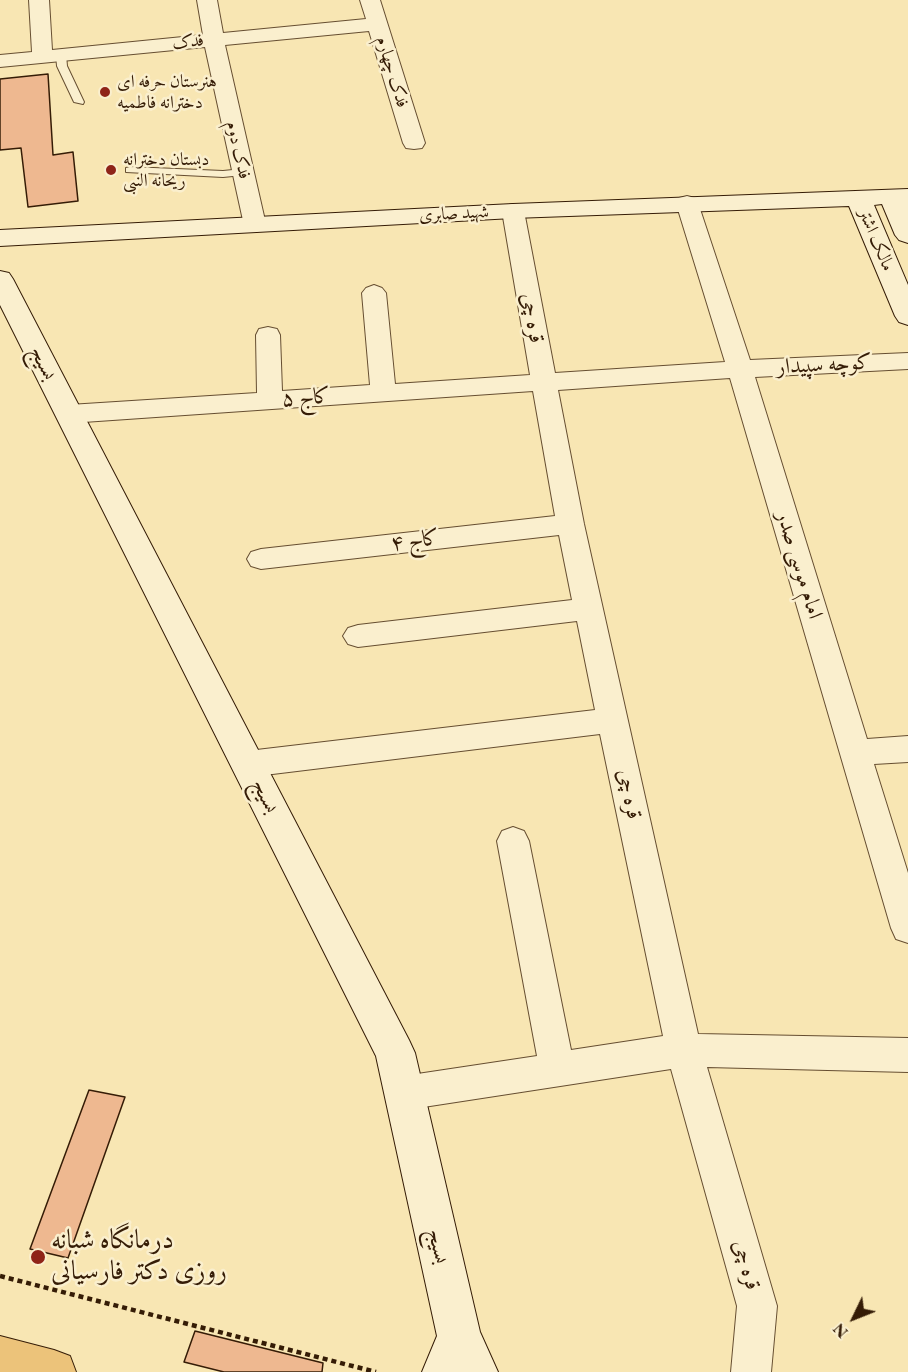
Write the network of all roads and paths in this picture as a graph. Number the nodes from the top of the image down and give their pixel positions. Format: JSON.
{"nodes":[{"id":1,"x":39,"y":0,"type":"edge"},
{"id":2,"x":207,"y":0,"type":"edge"},
{"id":3,"x":370,"y":0,"type":"edge"},
{"id":4,"x":377,"y":24,"type":"junction"},
{"id":5,"x":214,"y":40,"type":"junction"},
{"id":6,"x":51,"y":56,"type":"junction"},
{"id":7,"x":0,"y":61,"type":"edge"},
{"id":8,"x":79,"y":102,"type":"dead end"},
{"id":9,"x":414,"y":143,"type":"dead end"},
{"id":10,"x":130,"y":170,"type":"dead end"},
{"id":11,"x":243,"y":172,"type":"junction"},
{"id":12,"x":899,"y":196,"type":"edge"},
{"id":13,"x":858,"y":197,"type":"junction"},
{"id":14,"x":687,"y":203,"type":"junction"},
{"id":15,"x":513,"y":211,"type":"junction"},
{"id":16,"x":255,"y":225,"type":"junction"},
{"id":17,"x":908,"y":235,"type":"edge"},
{"id":18,"x":0,"y":238,"type":"edge"},
{"id":19,"x":0,"y":279,"type":"edge"},
{"id":20,"x":374,"y":292,"type":"dead end"},
{"id":21,"x":908,"y":316,"type":"edge"},
{"id":22,"x":268,"y":335,"type":"dead end"},
{"id":23,"x":908,"y":361,"type":"edge"},
{"id":24,"x":740,"y":369,"type":"junction"},
{"id":25,"x":543,"y":382,"type":"junction"},
{"id":26,"x":383,"y":393,"type":"junction"},
{"id":27,"x":270,"y":400,"type":"junction"},
{"id":28,"x":69,"y":414,"type":"junction"},
{"id":29,"x":570,"y":524,"type":"junction"},
{"id":30,"x":261,"y":559,"type":"dead end"},
{"id":31,"x":589,"y":609,"type":"junction"},
{"id":32,"x":358,"y":636,"type":"dead end"},
{"id":33,"x":613,"y":720,"type":"junction"},
{"id":34,"x":908,"y":749,"type":"edge"},
{"id":35,"x":855,"y":752,"type":"junction"},
{"id":36,"x":248,"y":764,"type":"junction"},
{"id":37,"x":513,"y":842,"type":"dead end"},
{"id":38,"x":908,"y":928,"type":"edge"},
{"id":39,"x":684,"y":1050,"type":"junction"},
{"id":40,"x":908,"y":1055,"type":"edge"},
{"id":41,"x":557,"y":1069,"type":"junction"},
{"id":42,"x":404,"y":1093,"type":"junction"},
{"id":43,"x":0,"y":1276,"type":"edge"},
{"id":44,"x":0,"y":1358,"type":"edge"},
{"id":45,"x":460,"y":1361,"type":"edge"},
{"id":46,"x":54,"y":1372,"type":"edge"},
{"id":47,"x":376,"y":1372,"type":"edge"},
{"id":48,"x":751,"y":1372,"type":"edge"}],
"edges":[{"from":1,"to":6,"type":"street"},
{"from":2,"to":5,"type":"street","name":"فدک دوم"},
{"from":3,"to":4,"type":"street","name":"فدک چهارم"},
{"from":4,"to":5,"type":"street","name":"فدک"},
{"from":4,"to":9,"type":"street","name":"فدک چهارم"},
{"from":5,"to":6,"type":"street","name":"فدک"},
{"from":5,"to":11,"type":"street","name":"فدک دوم"},
{"from":6,"to":7,"type":"street","name":"فدک"},
{"from":6,"to":8,"type":"lane"},
{"from":10,"to":11,"type":"lane"},
{"from":11,"to":16,"type":"street","name":"فدک دوم"},
{"from":12,"to":13,"type":"street","name":"شهید صابری"},
{"from":12,"to":17,"type":"street","name":"مالک اشتر"},
{"from":13,"to":14,"type":"street","name":"شهید صابری"},
{"from":13,"to":21,"type":"street","name":"مالک اشتر"},
{"from":14,"to":15,"type":"street","name":"شهید صابری"},
{"from":14,"to":24,"type":"street","name":"امام موسی صدر"},
{"from":15,"to":16,"type":"street","name":"شهید صابری"},
{"from":15,"to":25,"type":"street","name":"قره چی"},
{"from":16,"to":18,"type":"street","name":"شهید صابری"},
{"from":19,"to":28,"type":"street","name":"بسیج"},
{"from":20,"to":26,"type":"street"},
{"from":22,"to":27,"type":"street"},
{"from":23,"to":24,"type":"street","name":"کوچه سپیدار"},
{"from":24,"to":25,"type":"street","name":"کوچه سپیدار"},
{"from":24,"to":35,"type":"street","name":"امام موسی صدر"},
{"from":25,"to":26,"type":"street","name":"کاج ۵"},
{"from":25,"to":29,"type":"street","name":"قره چی"},
{"from":26,"to":27,"type":"street","name":"کاج ۵"},
{"from":27,"to":28,"type":"street","name":"کاج ۵"},
{"from":28,"to":36,"type":"street","name":"بسیج"},
{"from":29,"to":30,"type":"street","name":"کاج ۴"},
{"from":29,"to":31,"type":"street","name":"قره چی"},
{"from":31,"to":32,"type":"street"},
{"from":31,"to":33,"type":"street","name":"قره چی"},
{"from":33,"to":36,"type":"street"},
{"from":33,"to":39,"type":"street","name":"قره چی"},
{"from":34,"to":35,"type":"street"},
{"from":35,"to":38,"type":"street","name":"امام موسی صدر"},
{"from":36,"to":42,"type":"street","name":"بسیج"},
{"from":37,"to":41,"type":"street"},
{"from":39,"to":40,"type":"street"},
{"from":39,"to":41,"type":"street"},
{"from":39,"to":48,"type":"street","name":"قره چی"},
{"from":41,"to":42,"type":"street"},
{"from":42,"to":45,"type":"street","name":"بسیج"},
{"from":43,"to":47,"type":"path"},
{"from":44,"to":46,"type":"highway"}]}
